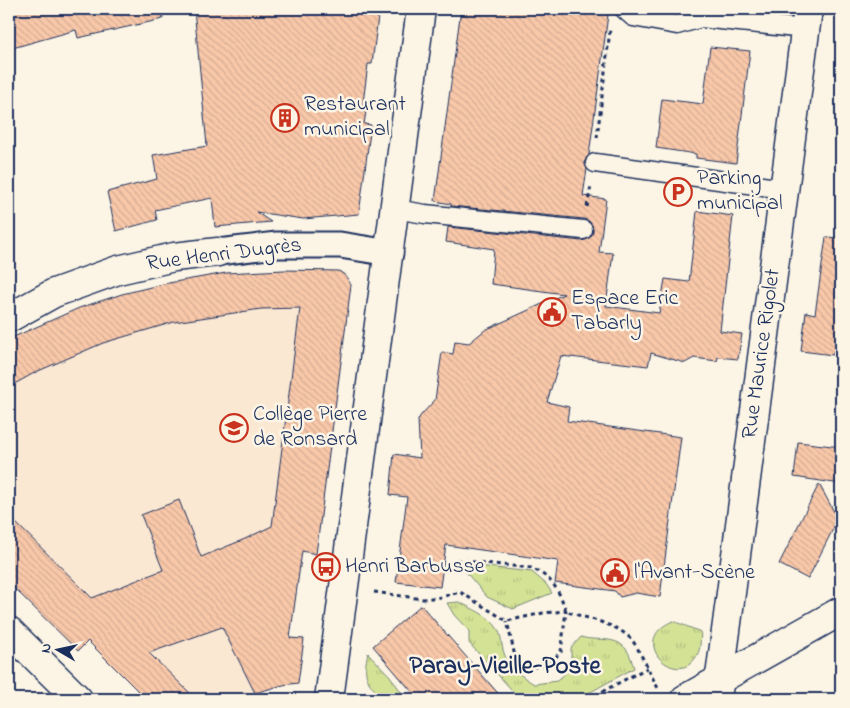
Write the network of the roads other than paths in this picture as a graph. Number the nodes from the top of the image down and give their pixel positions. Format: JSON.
{"nodes":[{"id":1,"x":421,"y":9,"type":"edge"},
{"id":2,"x":624,"y":9,"type":"edge"},
{"id":3,"x":807,"y":19,"type":"edge"},
{"id":4,"x":595,"y":163,"type":"road end"},
{"id":5,"x":784,"y":189,"type":"junction"},
{"id":6,"x":395,"y":209,"type":"junction"},
{"id":7,"x":584,"y":230,"type":"road end"},
{"id":8,"x":218,"y":252,"type":"joint"},
{"id":9,"x":390,"y":253,"type":"junction"},
{"id":10,"x":9,"y":318,"type":"edge"},
{"id":11,"x":841,"y":611,"type":"edge"},
{"id":12,"x":9,"y":631,"type":"edge"},
{"id":13,"x":718,"y":690,"type":"edge"},
{"id":14,"x":673,"y":695,"type":"edge"},
{"id":15,"x":78,"y":699,"type":"edge"},
{"id":16,"x":329,"y":699,"type":"edge"}],
"edges":[{"from":1,"to":6,"type":"street"},
{"from":2,"to":3,"type":"lane"},
{"from":3,"to":5,"type":"street","name":"Rue Maurice Rigolet"},
{"from":4,"to":5,"type":"lane"},
{"from":5,"to":13,"type":"street","name":"Rue Maurice Rigolet"},
{"from":6,"to":7,"type":"lane"},
{"from":6,"to":9,"type":"street"},
{"from":8,"to":9,"type":"street","name":"Rue Henri Dugrès"},
{"from":8,"to":10,"type":"street","name":"Rue Henri Dugrès"},
{"from":9,"to":16,"type":"street"},
{"from":11,"to":13,"type":"street"},
{"from":12,"to":15,"type":"street"},
{"from":13,"to":14,"type":"street"}]}
